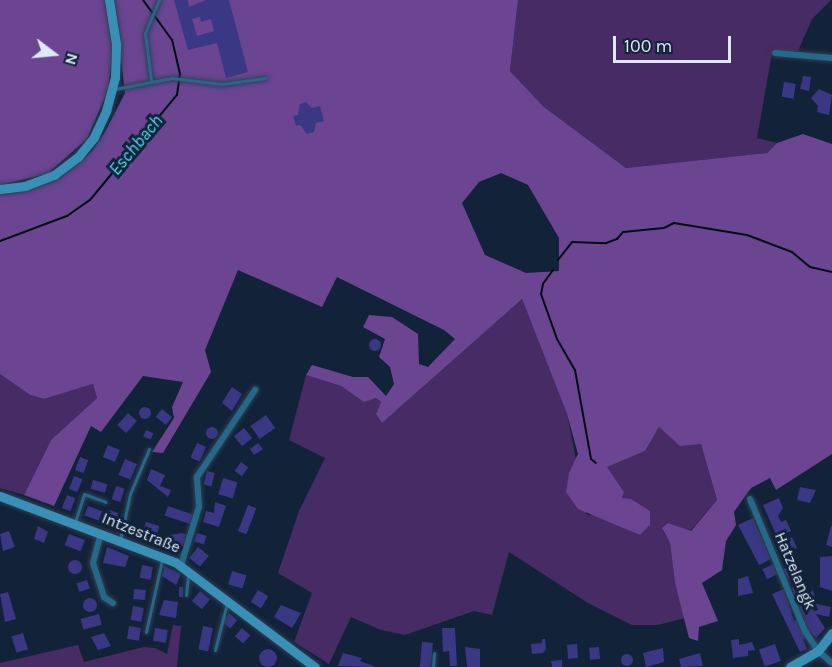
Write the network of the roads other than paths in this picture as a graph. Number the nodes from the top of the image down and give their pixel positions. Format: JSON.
{"nodes":[{"id":1,"x":110,"y":0,"type":"edge"},
{"id":2,"x":159,"y":0,"type":"edge"},
{"id":3,"x":775,"y":53,"type":"dead end"},
{"id":4,"x":832,"y":58,"type":"edge"},
{"id":5,"x":266,"y":78,"type":"dead end"},
{"id":6,"x":151,"y":80,"type":"junction"},
{"id":7,"x":113,"y":89,"type":"junction"},
{"id":8,"x":0,"y":189,"type":"edge"},
{"id":9,"x":255,"y":390,"type":"dead end"},
{"id":10,"x":149,"y":448,"type":"dead end"},
{"id":11,"x":0,"y":496,"type":"edge"},
{"id":12,"x":750,"y":499,"type":"dead end"},
{"id":13,"x":106,"y":502,"type":"dead end"},
{"id":14,"x":75,"y":523,"type":"junction"},
{"id":15,"x":101,"y":533,"type":"junction"},
{"id":16,"x":120,"y":540,"type":"junction"},
{"id":17,"x":163,"y":556,"type":"junction"},
{"id":18,"x":181,"y":565,"type":"junction"},
{"id":19,"x":190,"y":571,"type":"junction"},
{"id":20,"x":186,"y":595,"type":"dead end"},
{"id":21,"x":228,"y":602,"type":"junction"},
{"id":22,"x":113,"y":603,"type":"dead end"},
{"id":23,"x":146,"y":632,"type":"dead end"},
{"id":24,"x":832,"y":633,"type":"edge"},
{"id":25,"x":215,"y":650,"type":"dead end"},
{"id":26,"x":818,"y":651,"type":"junction"},
{"id":27,"x":434,"y":653,"type":"dead end"},
{"id":28,"x":832,"y":663,"type":"edge"},
{"id":29,"x":315,"y":667,"type":"edge"},
{"id":30,"x":433,"y":667,"type":"edge"},
{"id":31,"x":790,"y":667,"type":"edge"}],
"edges":[{"from":1,"to":7,"type":"main road"},
{"from":2,"to":6,"type":"lane"},
{"from":3,"to":4,"type":"street"},
{"from":5,"to":6,"type":"lane"},
{"from":6,"to":7,"type":"lane"},
{"from":7,"to":8,"type":"main road"},
{"from":9,"to":18,"type":"street"},
{"from":10,"to":16,"type":"lane"},
{"from":11,"to":14,"type":"main road","name":"Intzestraße"},
{"from":12,"to":26,"type":"street","name":"Hatzelangk"},
{"from":13,"to":14,"type":"lane"},
{"from":14,"to":15,"type":"main road","name":"Intzestraße"},
{"from":15,"to":16,"type":"main road","name":"Intzestraße"},
{"from":15,"to":22,"type":"street"},
{"from":16,"to":17,"type":"main road","name":"Intzestraße"},
{"from":17,"to":18,"type":"main road","name":"Intzestraße"},
{"from":17,"to":23,"type":"lane"},
{"from":18,"to":19,"type":"main road","name":"Intzestraße"},
{"from":19,"to":20,"type":"lane"},
{"from":19,"to":21,"type":"main road","name":"Intzestraße"},
{"from":21,"to":25,"type":"lane"},
{"from":21,"to":29,"type":"main road","name":"Intzestraße"},
{"from":24,"to":26,"type":"main road"},
{"from":26,"to":28,"type":"street","name":"Hatzelangk"},
{"from":26,"to":31,"type":"main road"},
{"from":27,"to":30,"type":"lane"}]}
